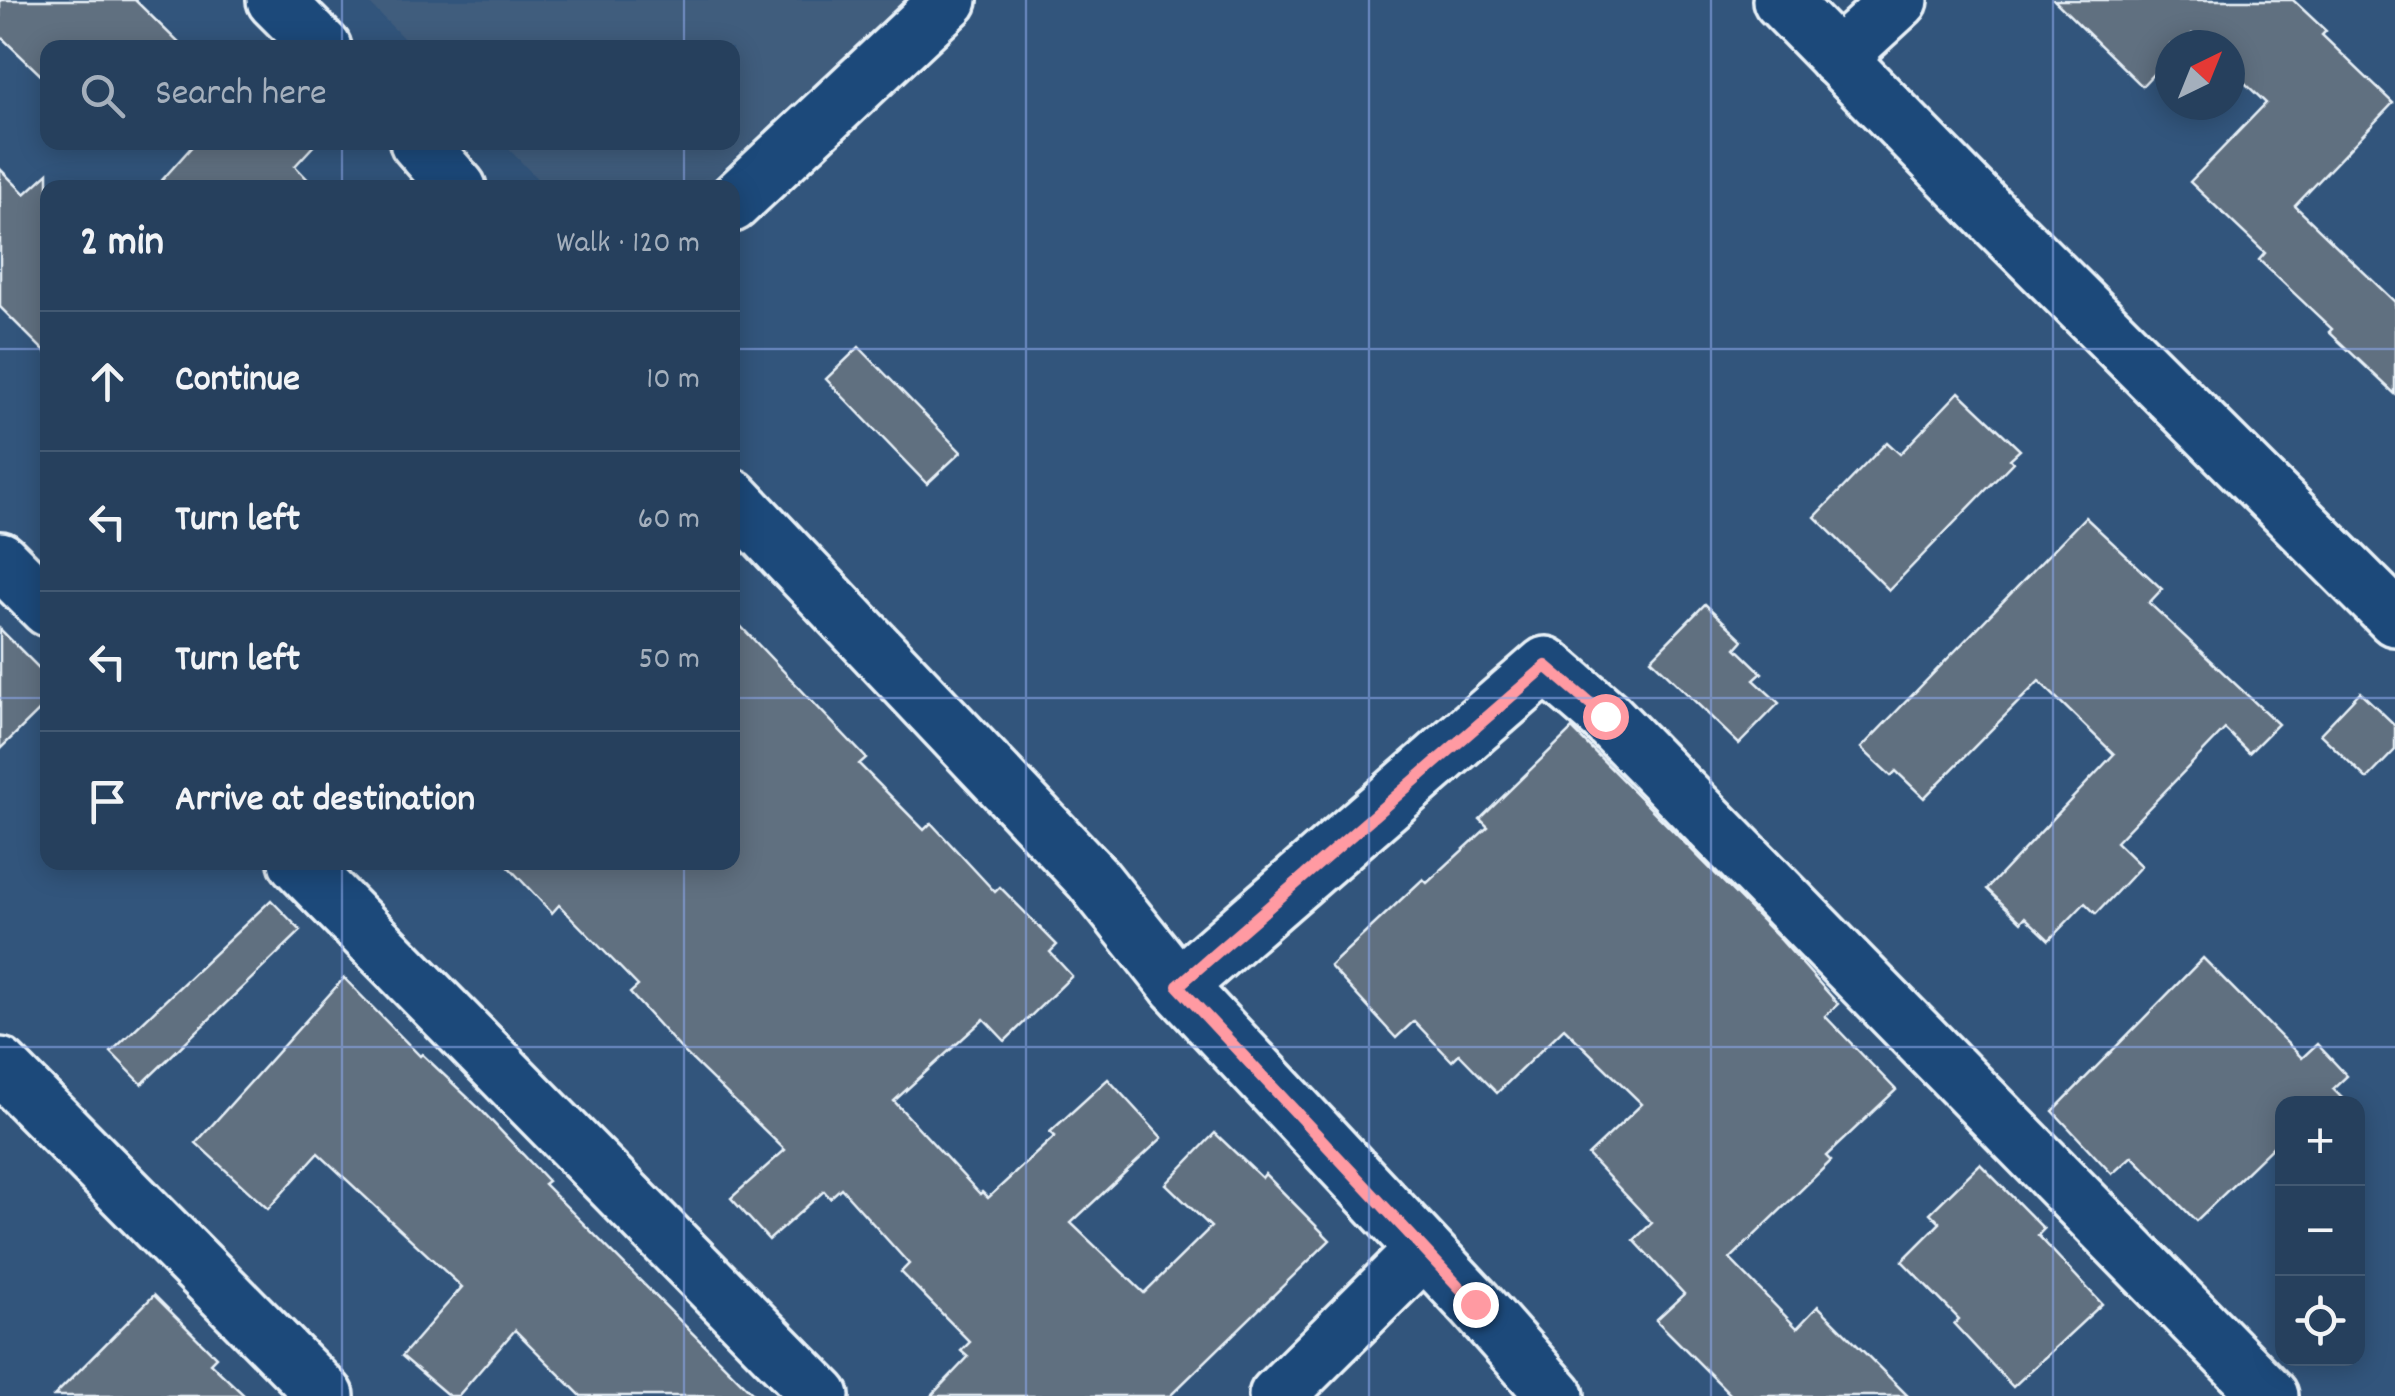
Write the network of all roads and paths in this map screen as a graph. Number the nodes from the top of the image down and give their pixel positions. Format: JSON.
{"nodes":[{"id":1,"x":276,"y":0,"type":"edge"},
{"id":2,"x":949,"y":0,"type":"edge"},
{"id":3,"x":1781,"y":0,"type":"edge"},
{"id":4,"x":1900,"y":0,"type":"edge"},
{"id":5,"x":315,"y":40,"type":"edge"},
{"id":6,"x":1837,"y":58,"type":"junction"},
{"id":7,"x":425,"y":150,"type":"edge"},
{"id":8,"x":451,"y":180,"type":"edge"},
{"id":9,"x":740,"y":196,"type":"edge"},
{"id":10,"x":740,"y":506,"type":"edge"},
{"id":11,"x":0,"y":560,"type":"edge"},
{"id":12,"x":40,"y":600,"type":"edge"},
{"id":13,"x":2395,"y":618,"type":"edge"},
{"id":14,"x":305,"y":870,"type":"edge"},
{"id":15,"x":1178,"y":986,"type":"junction"},
{"id":16,"x":0,"y":1066,"type":"edge"},
{"id":17,"x":1424,"y":1250,"type":"junction"},
{"id":18,"x":326,"y":1396,"type":"edge"},
{"id":19,"x":821,"y":1396,"type":"edge"},
{"id":20,"x":1277,"y":1396,"type":"edge"},
{"id":21,"x":1556,"y":1396,"type":"edge"},
{"id":22,"x":2270,"y":1396,"type":"edge"}],
"edges":[{"from":1,"to":5,"type":"street"},
{"from":2,"to":9,"type":"street"},
{"from":3,"to":6,"type":"street"},
{"from":4,"to":6,"type":"street"},
{"from":6,"to":13,"type":"street"},
{"from":7,"to":8,"type":"street"},
{"from":10,"to":15,"type":"street"},
{"from":11,"to":12,"type":"street"},
{"from":14,"to":19,"type":"street"},
{"from":15,"to":17,"type":"street"},
{"from":15,"to":22,"type":"street"},
{"from":16,"to":18,"type":"street"},
{"from":17,"to":20,"type":"street"},
{"from":17,"to":21,"type":"street"}]}
